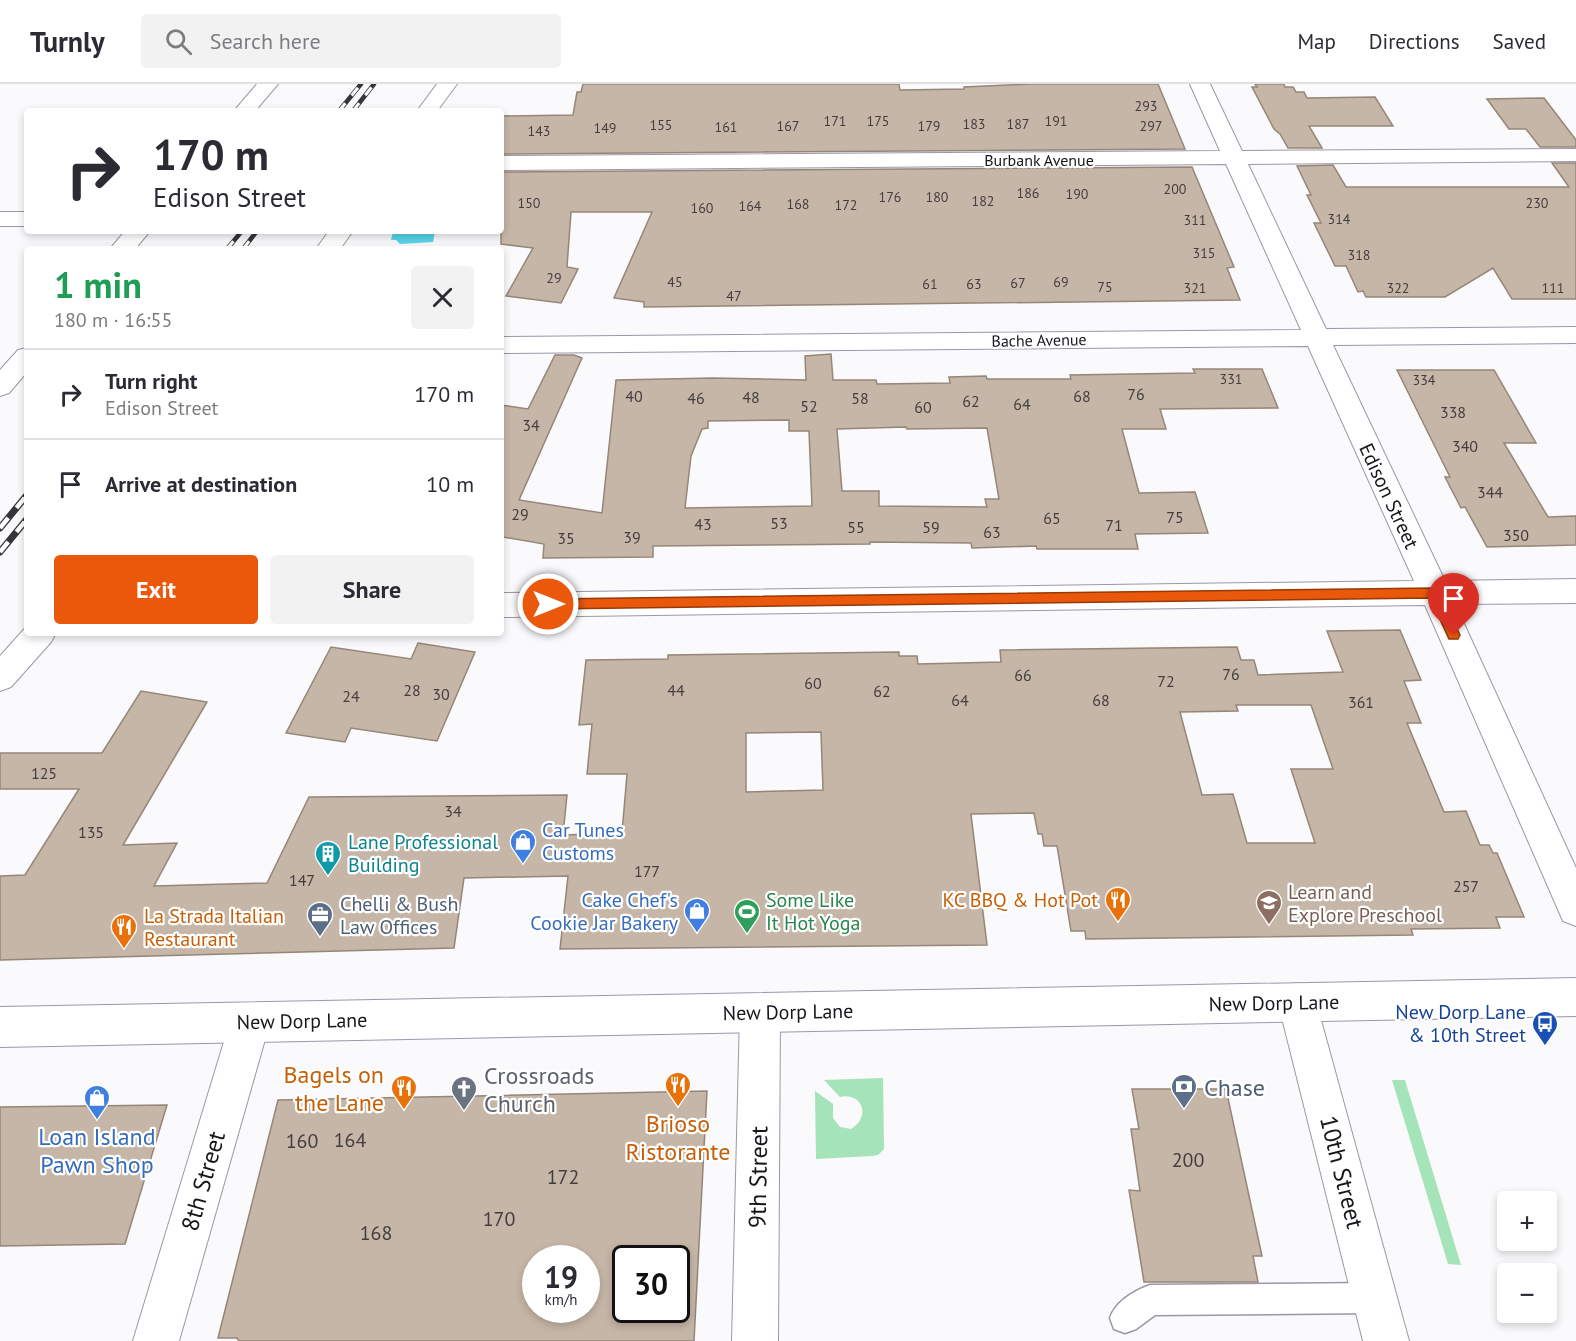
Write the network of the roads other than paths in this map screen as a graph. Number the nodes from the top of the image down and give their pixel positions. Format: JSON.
{"nodes":[{"id":1,"x":268,"y":84,"type":"edge"},
{"id":2,"x":447,"y":84,"type":"edge"},
{"id":3,"x":1200,"y":84,"type":"edge"},
{"id":4,"x":247,"y":108,"type":"edge"},
{"id":5,"x":429,"y":108,"type":"edge"},
{"id":6,"x":1576,"y":154,"type":"edge"},
{"id":7,"x":1234,"y":158,"type":"junction"},
{"id":8,"x":504,"y":163,"type":"edge"},
{"id":9,"x":0,"y":219,"type":"edge"},
{"id":10,"x":24,"y":219,"type":"edge"},
{"id":11,"x":135,"y":234,"type":"edge"},
{"id":12,"x":125,"y":246,"type":"edge"},
{"id":13,"x":1576,"y":335,"type":"edge"},
{"id":14,"x":1316,"y":338,"type":"junction"},
{"id":15,"x":504,"y":345,"type":"edge"},
{"id":16,"x":24,"y":359,"type":"edge"},
{"id":17,"x":0,"y":387,"type":"edge"},
{"id":18,"x":1576,"y":591,"type":"edge"},
{"id":19,"x":1435,"y":593,"type":"junction"},
{"id":20,"x":504,"y":605,"type":"edge"},
{"id":21,"x":37,"y":636,"type":"edge"},
{"id":22,"x":0,"y":678,"type":"edge"},
{"id":23,"x":1576,"y":909,"type":"edge"},
{"id":24,"x":1576,"y":997,"type":"edge"},
{"id":25,"x":1297,"y":1002,"type":"junction"},
{"id":26,"x":760,"y":1013,"type":"junction"},
{"id":27,"x":250,"y":1022,"type":"junction"},
{"id":28,"x":0,"y":1027,"type":"edge"},
{"id":29,"x":1375,"y":1298,"type":"junction"},
{"id":30,"x":1125,"y":1318,"type":"dead end"},
{"id":31,"x":156,"y":1341,"type":"edge"},
{"id":32,"x":755,"y":1341,"type":"edge"},
{"id":33,"x":1386,"y":1341,"type":"edge"}],
"edges":[{"from":1,"to":4,"type":"street"},
{"from":2,"to":5,"type":"street"},
{"from":3,"to":7,"type":"street","name":"Edison Street"},
{"from":6,"to":7,"type":"street","name":"Burbank Avenue"},
{"from":7,"to":8,"type":"street","name":"Burbank Avenue"},
{"from":7,"to":14,"type":"street","name":"Edison Street"},
{"from":9,"to":10,"type":"street"},
{"from":11,"to":12,"type":"street"},
{"from":13,"to":14,"type":"street","name":"Bache Avenue"},
{"from":14,"to":15,"type":"street","name":"Bache Avenue"},
{"from":14,"to":19,"type":"street","name":"Edison Street"},
{"from":16,"to":17,"type":"street"},
{"from":18,"to":19,"type":"street"},
{"from":19,"to":20,"type":"street"},
{"from":19,"to":23,"type":"street","name":"Edison Street"},
{"from":21,"to":22,"type":"street"},
{"from":24,"to":25,"type":"street","name":"New Dorp Lane"},
{"from":25,"to":26,"type":"street","name":"New Dorp Lane"},
{"from":25,"to":29,"type":"street","name":"10th Street"},
{"from":26,"to":27,"type":"street","name":"New Dorp Lane"},
{"from":26,"to":32,"type":"street","name":"9th Street"},
{"from":27,"to":28,"type":"street","name":"New Dorp Lane"},
{"from":27,"to":31,"type":"street","name":"8th Street"},
{"from":29,"to":30,"type":"lane"},
{"from":29,"to":33,"type":"street","name":"10th Street"}]}
